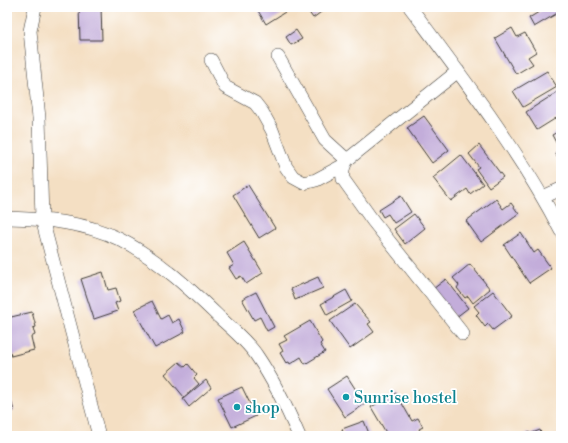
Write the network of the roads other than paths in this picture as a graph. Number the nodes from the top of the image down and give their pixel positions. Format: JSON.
{"nodes":[{"id":1,"x":35,"y":7,"type":"edge"},
{"id":2,"x":410,"y":7,"type":"edge"},
{"id":3,"x":278,"y":57,"type":"dead end"},
{"id":4,"x":211,"y":60,"type":"dead end"},
{"id":5,"x":458,"y":71,"type":"junction"},
{"id":6,"x":345,"y":162,"type":"junction"},
{"id":7,"x":561,"y":189,"type":"edge"},
{"id":8,"x":543,"y":196,"type":"junction"},
{"id":9,"x":7,"y":218,"type":"edge"},
{"id":10,"x":42,"y":219,"type":"junction"},
{"id":11,"x":561,"y":231,"type":"edge"},
{"id":12,"x":463,"y":334,"type":"dead end"},
{"id":13,"x":99,"y":436,"type":"edge"},
{"id":14,"x":299,"y":436,"type":"edge"}],
"edges":[{"from":1,"to":10,"type":"street"},
{"from":2,"to":5,"type":"street"},
{"from":3,"to":6,"type":"street"},
{"from":4,"to":6,"type":"street"},
{"from":5,"to":6,"type":"street"},
{"from":5,"to":8,"type":"street"},
{"from":6,"to":12,"type":"street"},
{"from":7,"to":8,"type":"street"},
{"from":8,"to":11,"type":"street"},
{"from":9,"to":10,"type":"street"},
{"from":10,"to":13,"type":"street"},
{"from":10,"to":14,"type":"street"}]}
